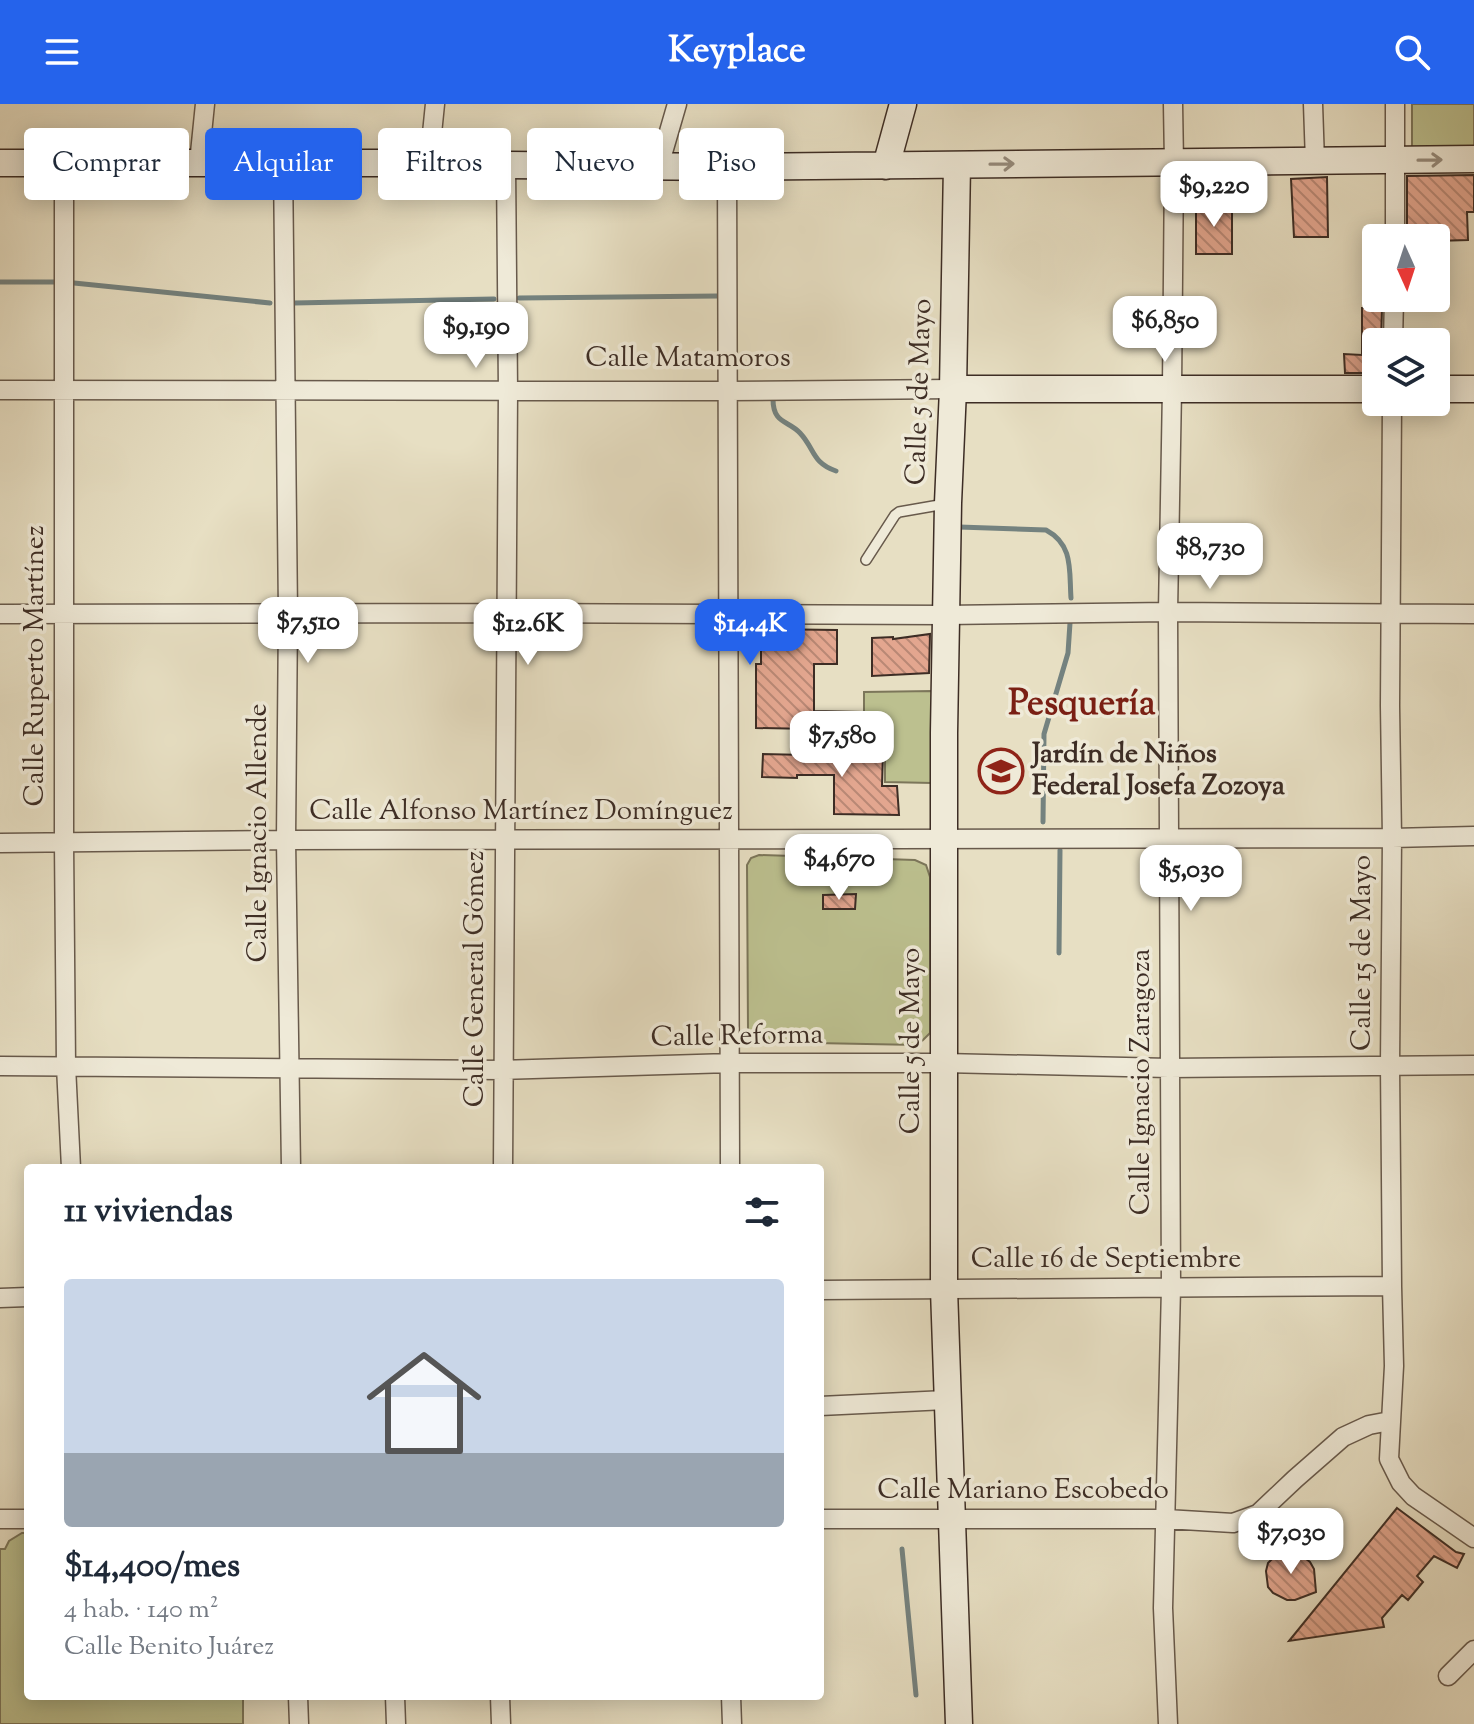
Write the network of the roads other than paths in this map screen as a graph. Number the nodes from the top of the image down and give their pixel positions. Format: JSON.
{"nodes":[{"id":1,"x":205,"y":104,"type":"edge"},
{"id":2,"x":435,"y":104,"type":"edge"},
{"id":3,"x":677,"y":104,"type":"edge"},
{"id":4,"x":903,"y":104,"type":"edge"},
{"id":5,"x":1173,"y":104,"type":"edge"},
{"id":6,"x":1313,"y":104,"type":"edge"},
{"id":7,"x":1395,"y":104,"type":"edge"},
{"id":8,"x":433,"y":128,"type":"edge"},
{"id":9,"x":663,"y":152,"type":"edge"},
{"id":10,"x":1474,"y":159,"type":"edge"},
{"id":11,"x":1396,"y":161,"type":"junction"},
{"id":12,"x":1315,"y":162,"type":"junction"},
{"id":13,"x":0,"y":163,"type":"edge"},
{"id":14,"x":24,"y":163,"type":"edge"},
{"id":15,"x":189,"y":163,"type":"edge"},
{"id":16,"x":199,"y":163,"type":"junction"},
{"id":17,"x":205,"y":163,"type":"edge"},
{"id":18,"x":1174,"y":163,"type":"junction"},
{"id":19,"x":957,"y":165,"type":"junction"},
{"id":20,"x":886,"y":166,"type":"junction"},
{"id":21,"x":784,"y":167,"type":"edge"},
{"id":22,"x":64,"y":200,"type":"edge"},
{"id":23,"x":283,"y":200,"type":"edge"},
{"id":24,"x":506,"y":200,"type":"edge"},
{"id":25,"x":727,"y":200,"type":"edge"},
{"id":26,"x":1395,"y":224,"type":"edge"},
{"id":27,"x":953,"y":389,"type":"junction"},
{"id":28,"x":1172,"y":389,"type":"junction"},
{"id":29,"x":1362,"y":389,"type":"edge"},
{"id":30,"x":1450,"y":389,"type":"edge"},
{"id":31,"x":1474,"y":389,"type":"edge"},
{"id":32,"x":0,"y":390,"type":"edge"},
{"id":33,"x":64,"y":390,"type":"junction"},
{"id":34,"x":285,"y":390,"type":"junction"},
{"id":35,"x":508,"y":391,"type":"junction"},
{"id":36,"x":729,"y":391,"type":"junction"},
{"id":37,"x":1392,"y":416,"type":"edge"},
{"id":38,"x":948,"y":503,"type":"junction"},
{"id":39,"x":866,"y":560,"type":"dead end"},
{"id":40,"x":1168,"y":612,"type":"junction"},
{"id":41,"x":64,"y":613,"type":"junction"},
{"id":42,"x":508,"y":613,"type":"junction"},
{"id":43,"x":0,"y":614,"type":"edge"},
{"id":44,"x":288,"y":614,"type":"junction"},
{"id":45,"x":729,"y":614,"type":"junction"},
{"id":46,"x":1392,"y":614,"type":"junction"},
{"id":47,"x":1474,"y":614,"type":"edge"},
{"id":48,"x":946,"y":615,"type":"junction"},
{"id":49,"x":1474,"y":836,"type":"edge"},
{"id":50,"x":1392,"y":838,"type":"junction"},
{"id":51,"x":1170,"y":839,"type":"junction"},
{"id":52,"x":286,"y":840,"type":"junction"},
{"id":53,"x":505,"y":840,"type":"junction"},
{"id":54,"x":729,"y":840,"type":"junction"},
{"id":55,"x":944,"y":840,"type":"junction"},
{"id":56,"x":0,"y":843,"type":"edge"},
{"id":57,"x":64,"y":843,"type":"junction"},
{"id":58,"x":730,"y":1063,"type":"junction"},
{"id":59,"x":944,"y":1063,"type":"junction"},
{"id":60,"x":1390,"y":1065,"type":"junction"},
{"id":61,"x":1474,"y":1065,"type":"edge"},
{"id":62,"x":0,"y":1066,"type":"edge"},
{"id":63,"x":66,"y":1066,"type":"junction"},
{"id":64,"x":1169,"y":1068,"type":"junction"},
{"id":65,"x":289,"y":1069,"type":"junction"},
{"id":66,"x":503,"y":1070,"type":"junction"},
{"id":67,"x":71,"y":1164,"type":"edge"},
{"id":68,"x":291,"y":1164,"type":"edge"},
{"id":69,"x":503,"y":1164,"type":"edge"},
{"id":70,"x":730,"y":1164,"type":"edge"},
{"id":71,"x":1392,"y":1286,"type":"junction"},
{"id":72,"x":1171,"y":1288,"type":"junction"},
{"id":73,"x":944,"y":1289,"type":"junction"},
{"id":74,"x":824,"y":1290,"type":"edge"},
{"id":75,"x":24,"y":1297,"type":"edge"},
{"id":76,"x":0,"y":1298,"type":"edge"},
{"id":77,"x":946,"y":1400,"type":"junction"},
{"id":78,"x":824,"y":1406,"type":"edge"},
{"id":79,"x":1390,"y":1421,"type":"junction"},
{"id":80,"x":951,"y":1518,"type":"junction"},
{"id":81,"x":0,"y":1519,"type":"edge"},
{"id":82,"x":24,"y":1519,"type":"edge"},
{"id":83,"x":824,"y":1519,"type":"edge"},
{"id":84,"x":1166,"y":1519,"type":"junction"},
{"id":85,"x":1474,"y":1538,"type":"edge"},
{"id":86,"x":1474,"y":1650,"type":"edge"},
{"id":87,"x":1448,"y":1676,"type":"dead end"},
{"id":88,"x":298,"y":1700,"type":"edge"},
{"id":89,"x":395,"y":1700,"type":"edge"},
{"id":90,"x":500,"y":1700,"type":"edge"},
{"id":91,"x":731,"y":1700,"type":"edge"},
{"id":92,"x":299,"y":1724,"type":"edge"},
{"id":93,"x":396,"y":1724,"type":"edge"},
{"id":94,"x":501,"y":1724,"type":"edge"},
{"id":95,"x":732,"y":1724,"type":"edge"},
{"id":96,"x":959,"y":1724,"type":"edge"},
{"id":97,"x":1168,"y":1724,"type":"edge"}],
"edges":[{"from":1,"to":16,"type":"street"},
{"from":2,"to":8,"type":"street"},
{"from":3,"to":9,"type":"street"},
{"from":4,"to":20,"type":"street"},
{"from":5,"to":18,"type":"street","name":"Calle Ignacio Zaragoza"},
{"from":6,"to":12,"type":"street"},
{"from":7,"to":11,"type":"street"},
{"from":11,"to":10,"type":"street","one_way":true},
{"from":11,"to":12,"type":"street"},
{"from":11,"to":26,"type":"street"},
{"from":12,"to":18,"type":"street"},
{"from":13,"to":14,"type":"street"},
{"from":15,"to":16,"type":"street"},
{"from":16,"to":17,"type":"street"},
{"from":19,"to":18,"type":"street","one_way":true},
{"from":18,"to":28,"type":"street","name":"Calle Ignacio Zaragoza"},
{"from":19,"to":20,"type":"street"},
{"from":19,"to":27,"type":"street","name":"Calle 5 de Mayo"},
{"from":20,"to":21,"type":"street"},
{"from":22,"to":33,"type":"street","name":"Calle Ruperto Martínez"},
{"from":23,"to":34,"type":"street","name":"Calle Ignacio Allende"},
{"from":24,"to":35,"type":"street","name":"Calle General Gómez"},
{"from":25,"to":36,"type":"street"},
{"from":27,"to":28,"type":"street","name":"Calle Matamoros"},
{"from":27,"to":36,"type":"street","name":"Calle Matamoros"},
{"from":27,"to":38,"type":"street","name":"Calle 5 de Mayo"},
{"from":28,"to":29,"type":"street","name":"Calle Matamoros"},
{"from":28,"to":40,"type":"street","name":"Calle Ignacio Zaragoza"},
{"from":30,"to":31,"type":"street"},
{"from":32,"to":33,"type":"street","name":"Calle Matamoros"},
{"from":33,"to":34,"type":"street","name":"Calle Matamoros"},
{"from":33,"to":41,"type":"street","name":"Calle Ruperto Martínez"},
{"from":34,"to":35,"type":"street","name":"Calle Matamoros"},
{"from":34,"to":44,"type":"street","name":"Calle Ignacio Allende"},
{"from":35,"to":36,"type":"street","name":"Calle Matamoros"},
{"from":35,"to":42,"type":"street","name":"Calle General Gómez"},
{"from":36,"to":45,"type":"street"},
{"from":37,"to":46,"type":"street","name":"Calle 15 de Mayo"},
{"from":38,"to":39,"type":"lane"},
{"from":38,"to":48,"type":"street","name":"Calle 5 de Mayo"},
{"from":40,"to":46,"type":"street"},
{"from":40,"to":48,"type":"street"},
{"from":40,"to":51,"type":"street","name":"Calle Ignacio Zaragoza"},
{"from":41,"to":43,"type":"street"},
{"from":41,"to":44,"type":"street"},
{"from":41,"to":57,"type":"street","name":"Calle Ruperto Martínez"},
{"from":42,"to":44,"type":"street"},
{"from":42,"to":45,"type":"street"},
{"from":42,"to":53,"type":"street","name":"Calle General Gómez"},
{"from":44,"to":52,"type":"street","name":"Calle Ignacio Allende"},
{"from":45,"to":48,"type":"street"},
{"from":45,"to":54,"type":"street"},
{"from":46,"to":47,"type":"street"},
{"from":46,"to":50,"type":"street","name":"Calle 15 de Mayo"},
{"from":48,"to":55,"type":"street","name":"Calle 5 de Mayo"},
{"from":49,"to":50,"type":"street","name":"Calle Alfonso Martínez Domínguez"},
{"from":50,"to":51,"type":"street","name":"Calle Alfonso Martínez Domínguez"},
{"from":50,"to":60,"type":"street","name":"Calle 15 de Mayo"},
{"from":51,"to":55,"type":"street","name":"Calle Alfonso Martínez Domínguez"},
{"from":51,"to":64,"type":"street","name":"Calle Ignacio Zaragoza"},
{"from":52,"to":53,"type":"street","name":"Calle Alfonso Martínez Domínguez"},
{"from":52,"to":57,"type":"street","name":"Calle Alfonso Martínez Domínguez"},
{"from":52,"to":65,"type":"street","name":"Calle Ignacio Allende"},
{"from":53,"to":54,"type":"street","name":"Calle Alfonso Martínez Domínguez"},
{"from":53,"to":66,"type":"street","name":"Calle General Gómez"},
{"from":54,"to":55,"type":"street","name":"Calle Alfonso Martínez Domínguez"},
{"from":54,"to":58,"type":"street"},
{"from":55,"to":59,"type":"street","name":"Calle 5 de Mayo"},
{"from":56,"to":57,"type":"street","name":"Calle Alfonso Martínez Domínguez"},
{"from":57,"to":63,"type":"street","name":"Calle Ruperto Martínez"},
{"from":58,"to":59,"type":"street","name":"Calle Reforma"},
{"from":58,"to":66,"type":"street","name":"Calle Reforma"},
{"from":58,"to":70,"type":"street"},
{"from":59,"to":64,"type":"street","name":"Calle Reforma"},
{"from":59,"to":73,"type":"street","name":"Calle 5 de Mayo"},
{"from":60,"to":61,"type":"street","name":"Calle Reforma"},
{"from":60,"to":64,"type":"street","name":"Calle Reforma"},
{"from":60,"to":71,"type":"street","name":"Calle 15 de Mayo"},
{"from":62,"to":63,"type":"street","name":"Calle Reforma"},
{"from":63,"to":65,"type":"street","name":"Calle Reforma"},
{"from":63,"to":67,"type":"street","name":"Calle Ruperto Martínez"},
{"from":64,"to":72,"type":"street","name":"Calle Ignacio Zaragoza"},
{"from":65,"to":66,"type":"street","name":"Calle Reforma"},
{"from":65,"to":68,"type":"street","name":"Calle Ignacio Allende"},
{"from":66,"to":69,"type":"street","name":"Calle General Gómez"},
{"from":71,"to":72,"type":"street","name":"Calle 16 de Septiembre"},
{"from":71,"to":79,"type":"street","name":"Calle 15 de Mayo"},
{"from":72,"to":73,"type":"street","name":"Calle 16 de Septiembre"},
{"from":72,"to":84,"type":"street","name":"Calle Ignacio Zaragoza"},
{"from":73,"to":74,"type":"street","name":"Calle 16 de Septiembre"},
{"from":73,"to":77,"type":"street","name":"Calle 5 de Mayo"},
{"from":75,"to":76,"type":"street"},
{"from":77,"to":78,"type":"street"},
{"from":77,"to":80,"type":"street","name":"Calle 5 de Mayo"},
{"from":79,"to":84,"type":"street","name":"Calle Mariano Escobedo"},
{"from":79,"to":85,"type":"street","name":"Calle 15 de Mayo"},
{"from":80,"to":83,"type":"street","name":"Calle Mariano Escobedo"},
{"from":80,"to":84,"type":"street","name":"Calle Mariano Escobedo"},
{"from":80,"to":96,"type":"street","name":"Calle 5 de Mayo"},
{"from":81,"to":82,"type":"street"},
{"from":84,"to":97,"type":"street","name":"Calle Ignacio Zaragoza"},
{"from":86,"to":87,"type":"street"},
{"from":88,"to":92,"type":"street"},
{"from":89,"to":93,"type":"street"},
{"from":90,"to":94,"type":"street"},
{"from":91,"to":95,"type":"street"}]}
